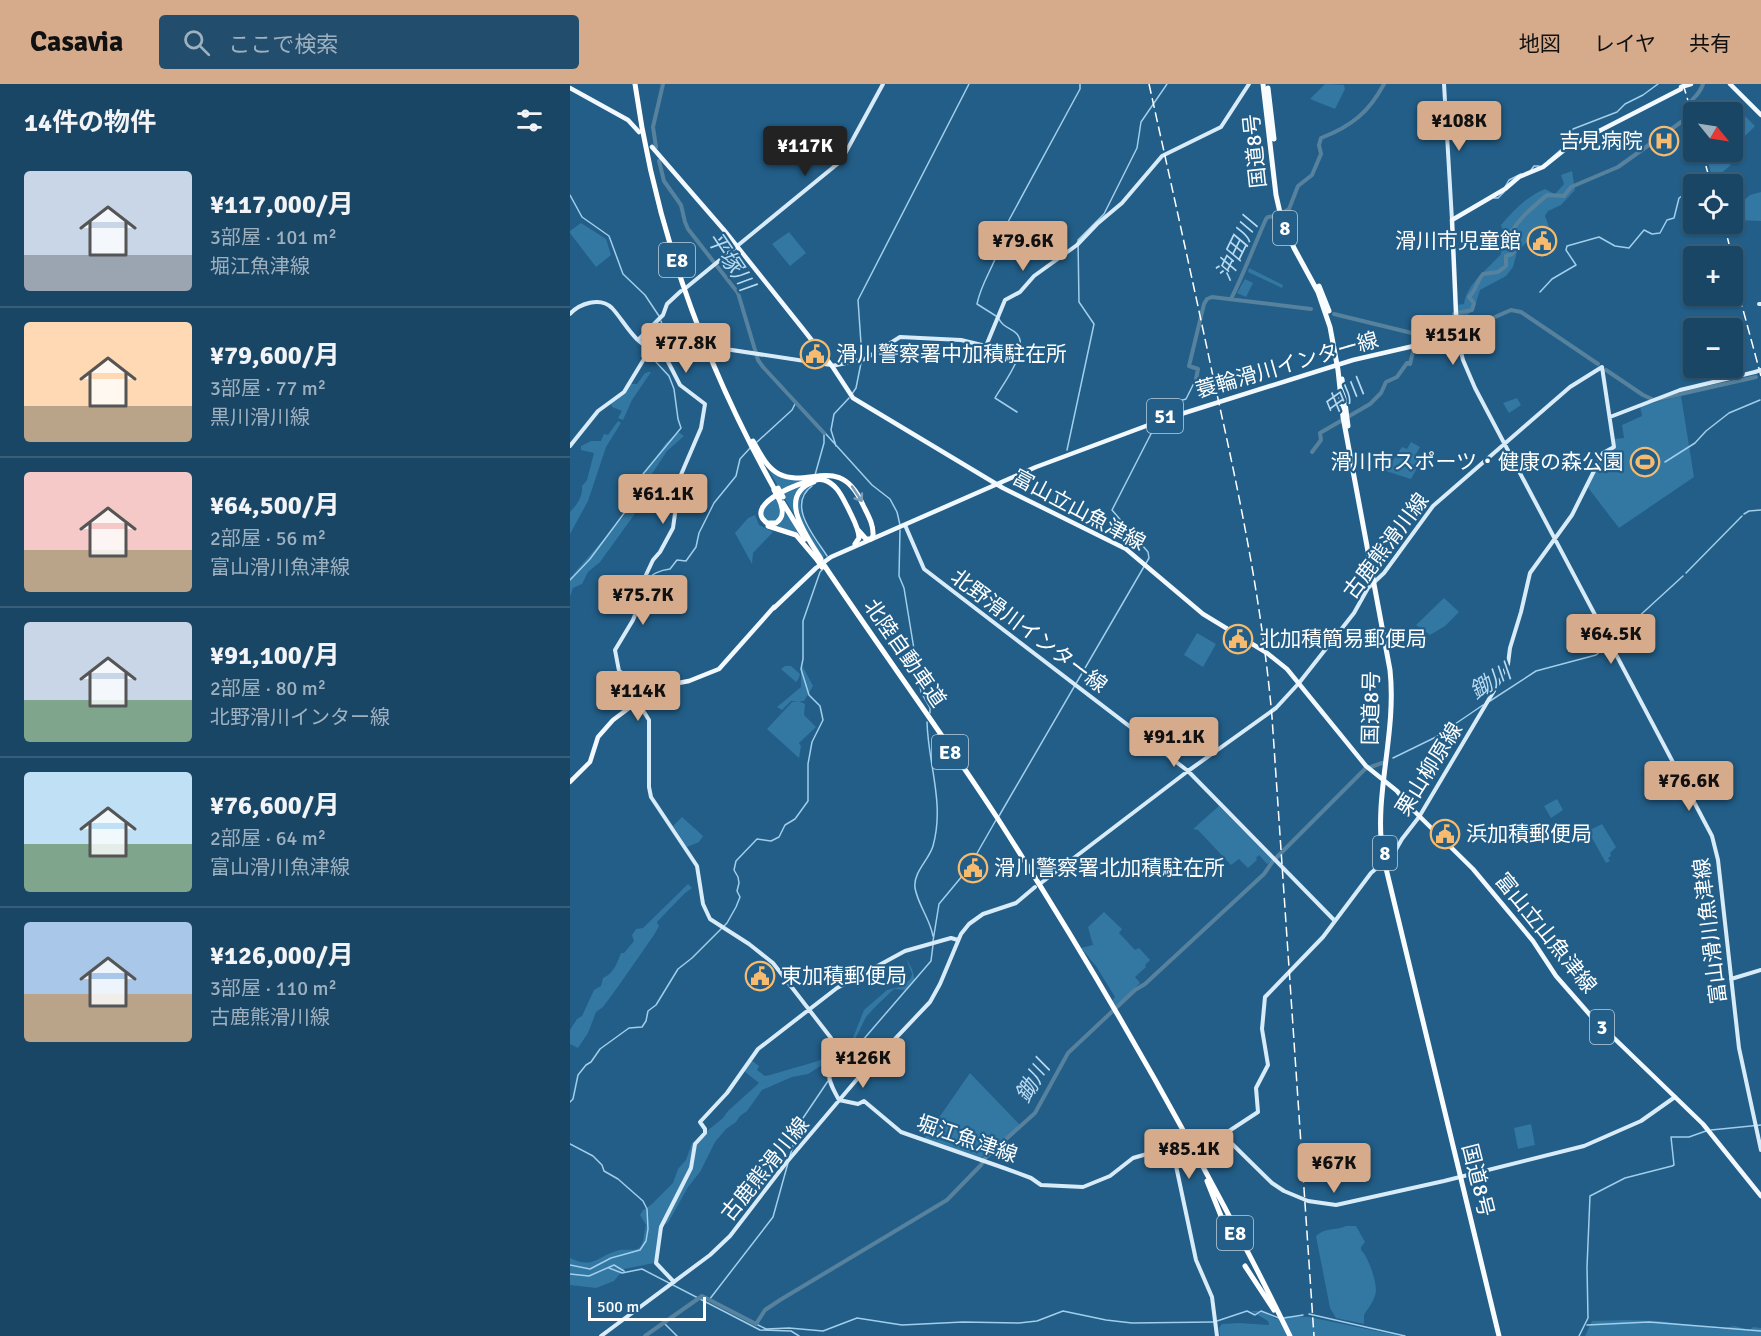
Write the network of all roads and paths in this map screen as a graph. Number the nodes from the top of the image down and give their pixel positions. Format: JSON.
{"nodes":[{"id":1,"x":636,"y":84,"type":"edge"},
{"id":2,"x":883,"y":84,"type":"edge"},
{"id":3,"x":1248,"y":84,"type":"edge"},
{"id":4,"x":1265,"y":84,"type":"edge"},
{"id":5,"x":1444,"y":84,"type":"edge"},
{"id":6,"x":1691,"y":84,"type":"edge"},
{"id":7,"x":1730,"y":84,"type":"edge"},
{"id":8,"x":570,"y":88,"type":"edge"},
{"id":9,"x":1761,"y":115,"type":"edge"},
{"id":10,"x":639,"y":132,"type":"dead end"},
{"id":11,"x":652,"y":147,"type":"dead end"},
{"id":12,"x":1452,"y":220,"type":"junction"},
{"id":13,"x":737,"y":246,"type":"junction"},
{"id":14,"x":687,"y":287,"type":"dead end"},
{"id":15,"x":681,"y":291,"type":"dead end"},
{"id":16,"x":570,"y":314,"type":"edge"},
{"id":17,"x":1457,"y":335,"type":"junction"},
{"id":18,"x":639,"y":339,"type":"junction"},
{"id":19,"x":702,"y":346,"type":"dead end"},
{"id":20,"x":712,"y":347,"type":"dead end"},
{"id":21,"x":658,"y":350,"type":"junction"},
{"id":22,"x":1338,"y":363,"type":"junction"},
{"id":23,"x":831,"y":365,"type":"junction"},
{"id":24,"x":1761,"y":370,"type":"edge"},
{"id":25,"x":1610,"y":417,"type":"junction"},
{"id":26,"x":745,"y":427,"type":"junction"},
{"id":27,"x":1504,"y":443,"type":"junction"},
{"id":28,"x":570,"y":446,"type":"edge"},
{"id":29,"x":829,"y":476,"type":"junction"},
{"id":30,"x":995,"y":484,"type":"junction"},
{"id":31,"x":776,"y":489,"type":"junction"},
{"id":32,"x":838,"y":489,"type":"junction"},
{"id":33,"x":781,"y":498,"type":"junction"},
{"id":34,"x":905,"y":525,"type":"junction"},
{"id":35,"x":858,"y":530,"type":"junction"},
{"id":36,"x":872,"y":537,"type":"junction"},
{"id":37,"x":1555,"y":538,"type":"junction"},
{"id":38,"x":855,"y":544,"type":"junction"},
{"id":39,"x":819,"y":560,"type":"junction"},
{"id":40,"x":1375,"y":581,"type":"junction"},
{"id":41,"x":774,"y":608,"type":"junction"},
{"id":42,"x":1299,"y":683,"type":"junction"},
{"id":43,"x":638,"y":702,"type":"junction"},
{"id":44,"x":1188,"y":771,"type":"junction"},
{"id":45,"x":570,"y":782,"type":"edge"},
{"id":46,"x":1385,"y":782,"type":"junction"},
{"id":47,"x":1419,"y":817,"type":"junction"},
{"id":48,"x":1385,"y":862,"type":"junction"},
{"id":49,"x":1041,"y":883,"type":"dead end"},
{"id":50,"x":1035,"y":887,"type":"dead end"},
{"id":51,"x":1335,"y":921,"type":"junction"},
{"id":52,"x":958,"y":940,"type":"junction"},
{"id":53,"x":1761,"y":970,"type":"edge"},
{"id":54,"x":1731,"y":979,"type":"junction"},
{"id":55,"x":810,"y":1009,"type":"junction"},
{"id":56,"x":1161,"y":1092,"type":"junction"},
{"id":57,"x":1675,"y":1098,"type":"junction"},
{"id":58,"x":839,"y":1100,"type":"junction"},
{"id":59,"x":1222,"y":1134,"type":"junction"},
{"id":60,"x":1192,"y":1141,"type":"dead end"},
{"id":61,"x":1182,"y":1144,"type":"dead end"},
{"id":62,"x":1172,"y":1147,"type":"junction"},
{"id":63,"x":1761,"y":1150,"type":"edge"},
{"id":64,"x":1197,"y":1161,"type":"junction"},
{"id":65,"x":1461,"y":1177,"type":"junction"},
{"id":66,"x":1761,"y":1196,"type":"edge"},
{"id":67,"x":1225,"y":1226,"type":"dead end"},
{"id":68,"x":1245,"y":1266,"type":"dead end"},
{"id":69,"x":674,"y":1282,"type":"junction"},
{"id":70,"x":1273,"y":1305,"type":"junction"},
{"id":71,"x":601,"y":1336,"type":"edge"},
{"id":72,"x":1217,"y":1336,"type":"edge"},
{"id":73,"x":1288,"y":1336,"type":"edge"},
{"id":74,"x":1500,"y":1336,"type":"edge"}],
"edges":[{"from":1,"to":26,"type":"highway","number":"E8"},
{"from":1,"to":31,"type":"highway","number":"E8"},
{"from":2,"to":13,"type":"main road"},
{"from":3,"to":23,"type":"main road"},
{"from":4,"to":22,"type":"highway","name":"国道8号","number":"8"},
{"from":5,"to":12,"type":"main road"},
{"from":6,"to":12,"type":"main road"},
{"from":7,"to":9,"type":"main road"},
{"from":8,"to":10,"type":"main road"},
{"from":11,"to":13,"type":"main road","name":"富山立山魚津線","number":"3"},
{"from":12,"to":17,"type":"main road"},
{"from":13,"to":14,"type":"main road"},
{"from":13,"to":23,"type":"main road","name":"富山立山魚津線","number":"3"},
{"from":15,"to":18,"type":"main road"},
{"from":16,"to":18,"type":"main road"},
{"from":17,"to":22,"type":"main road","name":"蓑輪滑川インター線","number":"51"},
{"from":17,"to":27,"type":"main road","name":"富山滑川魚津線"},
{"from":18,"to":21,"type":"main road"},
{"from":19,"to":21,"type":"main road"},
{"from":20,"to":23,"type":"main road"},
{"from":21,"to":28,"type":"main road"},
{"from":21,"to":43,"type":"main road"},
{"from":22,"to":30,"type":"main road","name":"蓑輪滑川インター線","number":"51"},
{"from":22,"to":40,"type":"highway","name":"国道8号","number":"8"},
{"from":23,"to":30,"type":"main road","name":"富山立山魚津線","number":"3"},
{"from":24,"to":25,"type":"main road","bridge":true},
{"from":25,"to":27,"type":"main road","name":"古鹿熊滑川線"},
{"from":25,"to":37,"type":"main road","name":"栗山柳原線"},
{"from":26,"to":29,"type":"highway"},
{"from":26,"to":31,"type":"highway","number":"E8"},
{"from":27,"to":37,"type":"main road","name":"富山滑川魚津線"},
{"from":27,"to":40,"type":"main road","name":"古鹿熊滑川線"},
{"from":29,"to":36,"type":"highway","one_way":true},
{"from":29,"to":39,"type":"highway"},
{"from":30,"to":34,"type":"main road","name":"蓑輪滑川インター線","number":"51"},
{"from":30,"to":36,"type":"main road","name":"蓑輪滑川インター線","number":"51"},
{"from":30,"to":42,"type":"main road","name":"富山立山魚津線","number":"3"},
{"from":31,"to":33,"type":"highway","name":"北陸自動車道","bridge":true},
{"from":32,"to":33,"type":"highway"},
{"from":32,"to":35,"type":"highway"},
{"from":32,"to":39,"type":"highway"},
{"from":33,"to":39,"type":"highway","name":"北陸自動車道","number":"E8"},
{"from":34,"to":36,"type":"main road","name":"蓑輪滑川インター線","number":"51"},
{"from":34,"to":44,"type":"main road","name":"北野滑川インター線"},
{"from":35,"to":36,"type":"highway"},
{"from":35,"to":38,"type":"highway"},
{"from":36,"to":38,"type":"main road","name":"蓑輪滑川インター線","number":"51"},
{"from":36,"to":41,"type":"main road","name":"蓑輪滑川インター線","number":"51"},
{"from":37,"to":47,"type":"main road","name":"栗山柳原線"},
{"from":37,"to":54,"type":"main road","name":"富山滑川魚津線"},
{"from":38,"to":41,"type":"main road","name":"蓑輪滑川インター線","number":"51"},
{"from":39,"to":56,"type":"highway","name":"北陸自動車道","number":"E8","bridge":true},
{"from":40,"to":42,"type":"main road","name":"古鹿熊滑川線"},
{"from":40,"to":46,"type":"highway","name":"国道8号","number":"8"},
{"from":41,"to":43,"type":"main road","name":"蓑輪滑川インター線","number":"51"},
{"from":42,"to":44,"type":"main road","name":"古鹿熊滑川線"},
{"from":42,"to":46,"type":"main road","name":"富山立山魚津線","number":"3"},
{"from":43,"to":45,"type":"main road","name":"蓑輪滑川インター線","number":"51"},
{"from":43,"to":55,"type":"main road"},
{"from":44,"to":49,"type":"main road","name":"古鹿熊滑川線"},
{"from":44,"to":51,"type":"main road","name":"北野滑川インター線"},
{"from":46,"to":47,"type":"main road","name":"富山立山魚津線","number":"3"},
{"from":46,"to":48,"type":"highway","name":"国道8号","number":"8"},
{"from":47,"to":48,"type":"main road","name":"栗山柳原線"},
{"from":47,"to":57,"type":"main road","name":"富山立山魚津線","number":"3"},
{"from":48,"to":51,"type":"main road","name":"栗山柳原線"},
{"from":48,"to":65,"type":"highway","name":"国道8号","number":"8"},
{"from":50,"to":52,"type":"main road","name":"古鹿熊滑川線"},
{"from":51,"to":59,"type":"main road","name":"栗山柳原線"},
{"from":52,"to":55,"type":"main road"},
{"from":52,"to":58,"type":"main road","name":"古鹿熊滑川線"},
{"from":53,"to":54,"type":"main road"},
{"from":54,"to":63,"type":"main road","name":"富山滑川魚津線"},
{"from":55,"to":58,"type":"main road"},
{"from":55,"to":69,"type":"main road"},
{"from":56,"to":64,"type":"highway","name":"北陸自動車道","number":"E8"},
{"from":56,"to":70,"type":"highway","name":"北陸自動車道","number":"E8"},
{"from":57,"to":65,"type":"main road"},
{"from":57,"to":66,"type":"main road","name":"富山立山魚津線","number":"3"},
{"from":58,"to":62,"type":"main road","name":"堀江魚津線"},
{"from":58,"to":69,"type":"main road","name":"古鹿熊滑川線"},
{"from":59,"to":60,"type":"main road"},
{"from":59,"to":65,"type":"main road"},
{"from":61,"to":62,"type":"main road","name":"堀江魚津線"},
{"from":62,"to":72,"type":"main road"},
{"from":64,"to":67,"type":"highway"},
{"from":64,"to":70,"type":"highway","name":"北陸自動車道","number":"E8"},
{"from":65,"to":74,"type":"highway","name":"国道8号","number":"8"},
{"from":68,"to":70,"type":"highway"},
{"from":69,"to":71,"type":"main road","name":"古鹿熊滑川線"},
{"from":70,"to":73,"type":"highway","name":"北陸自動車道","number":"E8"},
{"from":70,"to":73,"type":"highway","name":"北陸自動車道","number":"E8"}]}
